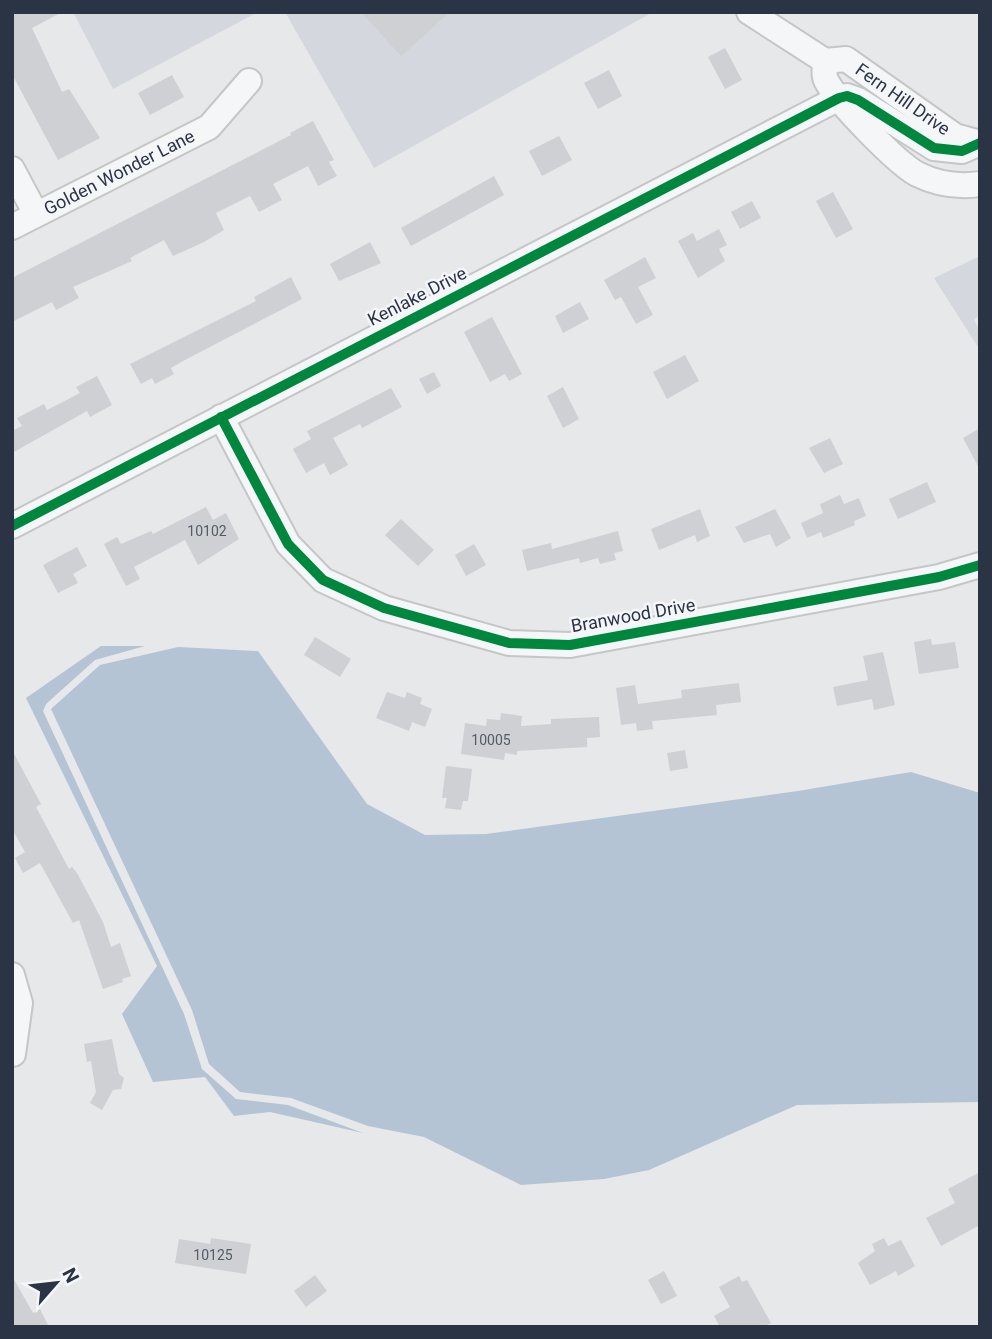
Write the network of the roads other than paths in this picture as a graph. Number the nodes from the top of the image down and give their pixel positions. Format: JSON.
{"nodes":[{"id":1,"x":749,"y":12,"type":"edge"},
{"id":2,"x":825,"y":61,"type":"junction"},
{"id":3,"x":249,"y":81,"type":"dead end"},
{"id":4,"x":839,"y":98,"type":"junction"},
{"id":5,"x":980,"y":143,"type":"edge"},
{"id":6,"x":12,"y":169,"type":"edge"},
{"id":7,"x":980,"y":184,"type":"edge"},
{"id":8,"x":36,"y":214,"type":"junction"},
{"id":9,"x":12,"y":227,"type":"edge"},
{"id":10,"x":221,"y":417,"type":"junction"},
{"id":11,"x":12,"y":526,"type":"edge"},
{"id":12,"x":980,"y":565,"type":"edge"},
{"id":13,"x":12,"y":975,"type":"edge"},
{"id":14,"x":13,"y":1054,"type":"edge"}],
"edges":[{"from":1,"to":2,"type":"street","name":"Fern Hill Drive"},
{"from":2,"to":4,"type":"street","name":"Fern Hill Drive"},
{"from":2,"to":5,"type":"street","name":"Fern Hill Drive"},
{"from":3,"to":8,"type":"street","name":"Golden Wonder Lane"},
{"from":4,"to":5,"type":"street"},
{"from":4,"to":7,"type":"street","name":"Fern Hill Drive"},
{"from":4,"to":10,"type":"street","name":"Kenlake Drive"},
{"from":6,"to":8,"type":"street"},
{"from":8,"to":9,"type":"street","name":"Golden Wonder Lane"},
{"from":10,"to":11,"type":"street","name":"Kenlake Drive"},
{"from":10,"to":12,"type":"street","name":"Branwood Drive"},
{"from":13,"to":14,"type":"street"}]}
